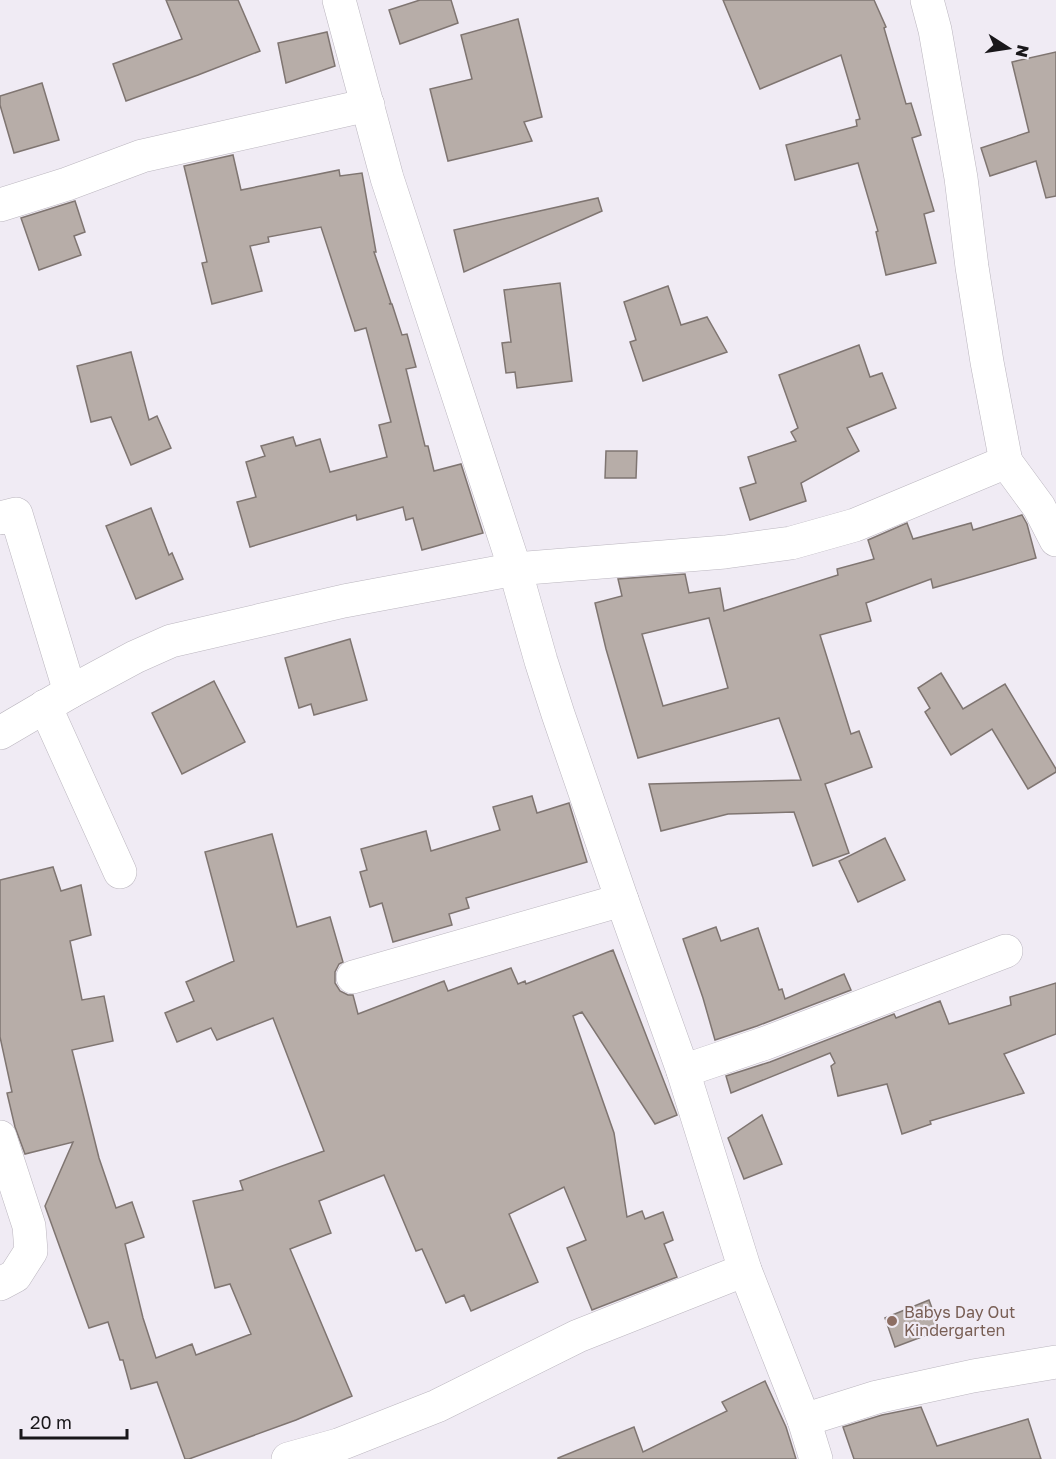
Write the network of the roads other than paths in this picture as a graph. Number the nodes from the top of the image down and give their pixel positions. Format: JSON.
{"nodes":[{"id":1,"x":339,"y":0,"type":"edge"},
{"id":2,"x":927,"y":0,"type":"edge"},
{"id":3,"x":368,"y":105,"type":"junction"},
{"id":4,"x":0,"y":206,"type":"edge"},
{"id":5,"x":1006,"y":462,"type":"junction"},
{"id":6,"x":0,"y":518,"type":"edge"},
{"id":7,"x":1056,"y":540,"type":"edge"},
{"id":8,"x":515,"y":569,"type":"junction"},
{"id":9,"x":57,"y":699,"type":"junction"},
{"id":10,"x":0,"y":733,"type":"edge"},
{"id":11,"x":120,"y":872,"type":"dead end"},
{"id":12,"x":622,"y":900,"type":"junction"},
{"id":13,"x":1006,"y":951,"type":"dead end"},
{"id":14,"x":353,"y":977,"type":"dead end"},
{"id":15,"x":683,"y":1071,"type":"junction"},
{"id":16,"x":0,"y":1137,"type":"edge"},
{"id":17,"x":745,"y":1270,"type":"junction"},
{"id":18,"x":0,"y":1284,"type":"edge"},
{"id":19,"x":1056,"y":1362,"type":"edge"},
{"id":20,"x":804,"y":1420,"type":"junction"},
{"id":21,"x":288,"y":1459,"type":"edge"},
{"id":22,"x":816,"y":1459,"type":"edge"}],
"edges":[{"from":1,"to":3,"type":"street"},
{"from":2,"to":5,"type":"street"},
{"from":3,"to":4,"type":"street"},
{"from":3,"to":8,"type":"street"},
{"from":5,"to":7,"type":"street"},
{"from":5,"to":8,"type":"street"},
{"from":6,"to":9,"type":"street"},
{"from":8,"to":9,"type":"street"},
{"from":8,"to":12,"type":"street"},
{"from":9,"to":10,"type":"street"},
{"from":9,"to":11,"type":"street"},
{"from":12,"to":14,"type":"street"},
{"from":12,"to":15,"type":"street"},
{"from":13,"to":15,"type":"street"},
{"from":15,"to":17,"type":"street"},
{"from":16,"to":18,"type":"street"},
{"from":17,"to":20,"type":"street"},
{"from":17,"to":21,"type":"street"},
{"from":19,"to":20,"type":"street"},
{"from":20,"to":22,"type":"street"}]}
